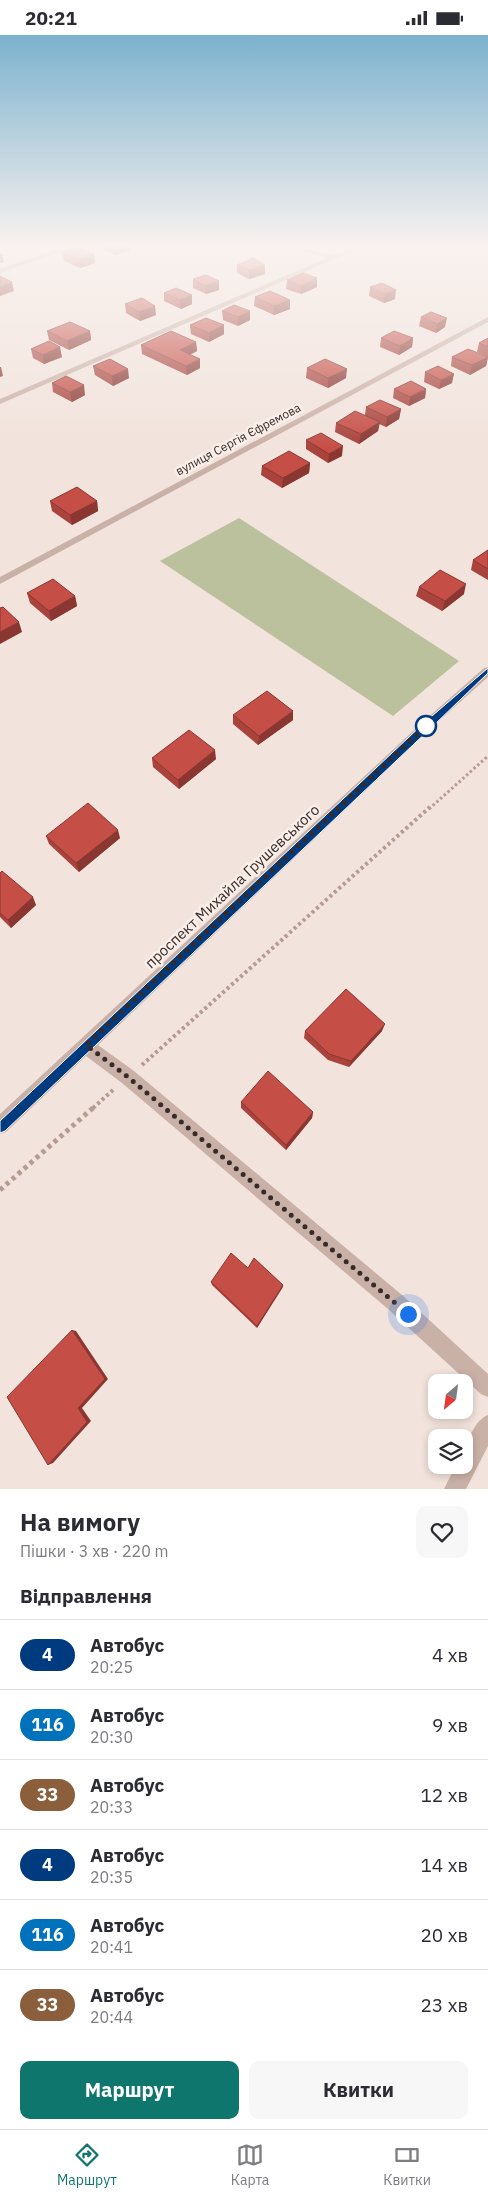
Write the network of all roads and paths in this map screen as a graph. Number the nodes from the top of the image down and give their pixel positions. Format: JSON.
{"nodes":[{"id":1,"x":205,"y":314,"type":"edge"},
{"id":2,"x":488,"y":319,"type":"edge"},
{"id":3,"x":0,"y":402,"type":"edge"},
{"id":4,"x":0,"y":581,"type":"edge"},
{"id":5,"x":488,"y":671,"type":"edge"},
{"id":6,"x":488,"y":756,"type":"edge"},
{"id":7,"x":86,"y":1045,"type":"junction"},
{"id":8,"x":128,"y":1077,"type":"junction"},
{"id":9,"x":0,"y":1126,"type":"edge"},
{"id":10,"x":0,"y":1190,"type":"edge"},
{"id":11,"x":488,"y":1387,"type":"edge"},
{"id":12,"x":488,"y":1425,"type":"edge"},
{"id":13,"x":455,"y":1489,"type":"edge"}],
"edges":[{"from":1,"to":3,"type":"street"},
{"from":2,"to":4,"type":"street","name":"вулиця Сергія Єфремова"},
{"from":5,"to":7,"type":"street","name":"проспект Михайла Грушевського"},
{"from":6,"to":8,"type":"path"},
{"from":7,"to":8,"type":"street"},
{"from":7,"to":9,"type":"street","name":"проспект Михайла Грушевського"},
{"from":8,"to":10,"type":"path"},
{"from":8,"to":11,"type":"street"},
{"from":12,"to":13,"type":"street"}]}
